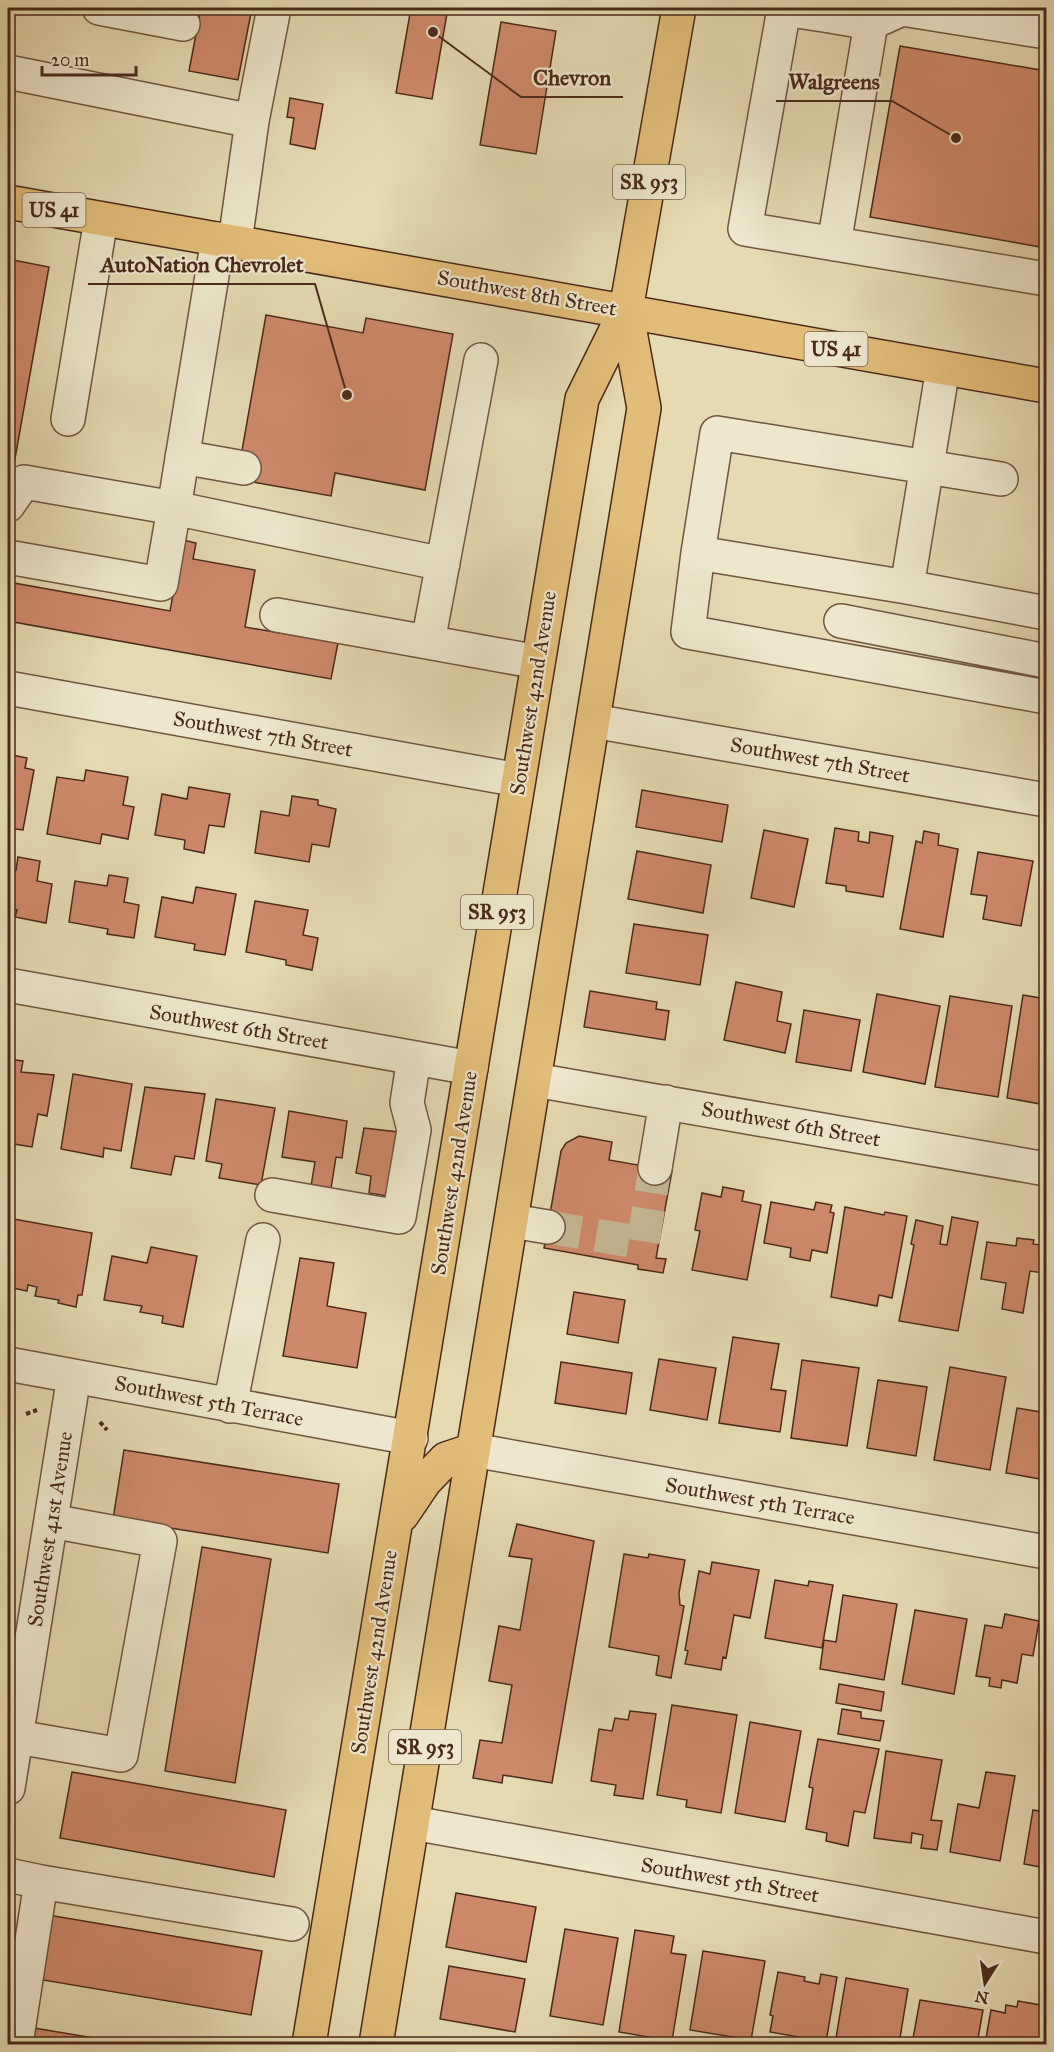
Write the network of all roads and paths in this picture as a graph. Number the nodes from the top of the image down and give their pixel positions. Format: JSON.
{"nodes":[{"id":1,"x":99,"y":8,"type":"edge"},
{"id":2,"x":274,"y":8,"type":"edge"},
{"id":3,"x":680,"y":8,"type":"edge"},
{"id":4,"x":831,"y":12,"type":"edge"},
{"id":5,"x":871,"y":23,"type":"junction"},
{"id":6,"x":183,"y":24,"type":"dead end"},
{"id":7,"x":1047,"y":32,"type":"edge"},
{"id":8,"x":8,"y":72,"type":"edge"},
{"id":9,"x":252,"y":121,"type":"junction"},
{"id":10,"x":8,"y":202,"type":"edge"},
{"id":11,"x":101,"y":219,"type":"junction"},
{"id":12,"x":227,"y":240,"type":"junction"},
{"id":13,"x":834,"y":244,"type":"junction"},
{"id":14,"x":1047,"y":279,"type":"edge"},
{"id":15,"x":626,"y":310,"type":"junction"},
{"id":16,"x":481,"y":360,"type":"dead end"},
{"id":17,"x":943,"y":368,"type":"junction"},
{"id":18,"x":1047,"y":386,"type":"edge"},
{"id":19,"x":68,"y":419,"type":"dead end"},
{"id":20,"x":182,"y":458,"type":"junction"},
{"id":21,"x":927,"y":467,"type":"junction"},
{"id":22,"x":244,"y":468,"type":"dead end"},
{"id":23,"x":1001,"y":479,"type":"dead end"},
{"id":24,"x":13,"y":489,"type":"edge"},
{"id":25,"x":174,"y":508,"type":"junction"},
{"id":26,"x":698,"y":553,"type":"junction"},
{"id":27,"x":8,"y":556,"type":"edge"},
{"id":28,"x":443,"y":564,"type":"junction"},
{"id":29,"x":849,"y":578,"type":"junction"},
{"id":30,"x":907,"y":587,"type":"junction"},
{"id":31,"x":1047,"y":613,"type":"edge"},
{"id":32,"x":277,"y":615,"type":"dead end"},
{"id":33,"x":841,"y":621,"type":"junction"},
{"id":34,"x":428,"y":642,"type":"junction"},
{"id":35,"x":834,"y":658,"type":"junction"},
{"id":36,"x":1047,"y":661,"type":"edge"},
{"id":37,"x":538,"y":662,"type":"junction"},
{"id":38,"x":8,"y":688,"type":"edge"},
{"id":39,"x":1047,"y":697,"type":"edge"},
{"id":40,"x":593,"y":721,"type":"junction"},
{"id":41,"x":519,"y":780,"type":"junction"},
{"id":42,"x":1047,"y":800,"type":"edge"},
{"id":43,"x":8,"y":985,"type":"edge"},
{"id":44,"x":414,"y":1058,"type":"junction"},
{"id":45,"x":471,"y":1068,"type":"junction"},
{"id":46,"x":535,"y":1080,"type":"junction"},
{"id":47,"x":666,"y":1102,"type":"junction"},
{"id":48,"x":655,"y":1168,"type":"tunnel mouth"},
{"id":49,"x":1047,"y":1169,"type":"edge"},
{"id":50,"x":272,"y":1195,"type":"dead end"},
{"id":51,"x":512,"y":1221,"type":"junction"},
{"id":52,"x":548,"y":1227,"type":"tunnel mouth"},
{"id":53,"x":263,"y":1240,"type":"dead end"},
{"id":54,"x":8,"y":1364,"type":"edge"},
{"id":55,"x":74,"y":1376,"type":"junction"},
{"id":56,"x":230,"y":1406,"type":"junction"},
{"id":57,"x":411,"y":1438,"type":"junction"},
{"id":58,"x":473,"y":1450,"type":"junction"},
{"id":59,"x":51,"y":1521,"type":"junction"},
{"id":60,"x":396,"y":1524,"type":"junction"},
{"id":61,"x":1047,"y":1552,"type":"edge"},
{"id":62,"x":17,"y":1737,"type":"junction"},
{"id":63,"x":8,"y":1788,"type":"edge"},
{"id":64,"x":413,"y":1823,"type":"junction"},
{"id":65,"x":8,"y":1875,"type":"edge"},
{"id":66,"x":41,"y":1882,"type":"junction"},
{"id":67,"x":292,"y":1924,"type":"dead end"},
{"id":68,"x":1047,"y":1937,"type":"edge"},
{"id":69,"x":16,"y":2044,"type":"edge"},
{"id":70,"x":309,"y":2044,"type":"edge"},
{"id":71,"x":376,"y":2044,"type":"edge"}],
"edges":[{"from":1,"to":6,"type":"street"},
{"from":2,"to":9,"type":"street"},
{"from":3,"to":15,"type":"main road","name":"Southwest 42nd Avenue","number":"SR 953"},
{"from":4,"to":5,"type":"street"},
{"from":4,"to":13,"type":"street"},
{"from":5,"to":7,"type":"street"},
{"from":5,"to":13,"type":"street"},
{"from":8,"to":9,"type":"street"},
{"from":9,"to":12,"type":"street"},
{"from":10,"to":11,"type":"main road","name":"Southwest 8th Street","number":"US 41"},
{"from":11,"to":12,"type":"main road","name":"Southwest 8th Street","number":"US 41"},
{"from":11,"to":19,"type":"street"},
{"from":12,"to":15,"type":"main road","name":"Southwest 8th Street","number":"US 41"},
{"from":12,"to":20,"type":"street"},
{"from":13,"to":14,"type":"street"},
{"from":15,"to":17,"type":"main road","name":"Southwest 8th Street","number":"US 41"},
{"from":15,"to":37,"type":"main road","name":"Southwest 42nd Avenue","number":"SR 953"},
{"from":15,"to":40,"type":"main road","name":"Southwest 42nd Avenue","number":"SR 953"},
{"from":16,"to":28,"type":"street"},
{"from":17,"to":18,"type":"main road","name":"Southwest 8th Street","number":"US 41"},
{"from":17,"to":21,"type":"street"},
{"from":20,"to":22,"type":"street"},
{"from":20,"to":25,"type":"street"},
{"from":21,"to":23,"type":"street"},
{"from":21,"to":26,"type":"street"},
{"from":21,"to":30,"type":"street"},
{"from":24,"to":25,"type":"street"},
{"from":25,"to":27,"type":"street"},
{"from":25,"to":28,"type":"street"},
{"from":26,"to":29,"type":"street"},
{"from":26,"to":35,"type":"street"},
{"from":28,"to":34,"type":"street"},
{"from":29,"to":30,"type":"street"},
{"from":29,"to":33,"type":"street"},
{"from":30,"to":31,"type":"street"},
{"from":32,"to":34,"type":"street"},
{"from":33,"to":35,"type":"street"},
{"from":33,"to":36,"type":"street"},
{"from":34,"to":37,"type":"street"},
{"from":35,"to":39,"type":"street"},
{"from":37,"to":41,"type":"main road","name":"Southwest 42nd Avenue","number":"SR 953"},
{"from":38,"to":41,"type":"street","name":"Southwest 7th Street"},
{"from":40,"to":42,"type":"street","name":"Southwest 7th Street"},
{"from":40,"to":46,"type":"main road","name":"Southwest 42nd Avenue","number":"SR 953"},
{"from":41,"to":45,"type":"main road","name":"Southwest 42nd Avenue","number":"SR 953"},
{"from":43,"to":44,"type":"street","name":"Southwest 6th Street"},
{"from":44,"to":45,"type":"street","name":"Southwest 6th Street"},
{"from":44,"to":50,"type":"street"},
{"from":45,"to":57,"type":"main road","name":"Southwest 42nd Avenue","number":"SR 953"},
{"from":46,"to":47,"type":"street","name":"Southwest 6th Street"},
{"from":46,"to":51,"type":"main road","name":"Southwest 42nd Avenue","number":"SR 953"},
{"from":47,"to":48,"type":"street"},
{"from":47,"to":49,"type":"street","name":"Southwest 6th Street"},
{"from":51,"to":52,"type":"street"},
{"from":51,"to":58,"type":"main road","name":"Southwest 42nd Avenue","number":"SR 953"},
{"from":53,"to":56,"type":"street"},
{"from":54,"to":55,"type":"street","name":"Southwest 5th Terrace"},
{"from":55,"to":56,"type":"street","name":"Southwest 5th Terrace"},
{"from":55,"to":59,"type":"street","name":"Southwest 41st Avenue"},
{"from":56,"to":57,"type":"street","name":"Southwest 5th Terrace"},
{"from":57,"to":60,"type":"main road","name":"Southwest 42nd Avenue","number":"SR 953"},
{"from":58,"to":60,"type":"main road"},
{"from":58,"to":61,"type":"street","name":"Southwest 5th Terrace"},
{"from":58,"to":64,"type":"main road","name":"Southwest 42nd Avenue","number":"SR 953"},
{"from":59,"to":62,"type":"street","name":"Southwest 41st Avenue"},
{"from":59,"to":62,"type":"street"},
{"from":60,"to":70,"type":"main road","name":"Southwest 42nd Avenue","number":"SR 953"},
{"from":62,"to":63,"type":"street","name":"Southwest 41st Avenue"},
{"from":64,"to":68,"type":"street","name":"Southwest 5th Street"},
{"from":64,"to":71,"type":"main road","name":"Southwest 42nd Avenue","number":"SR 953"},
{"from":65,"to":66,"type":"street"},
{"from":66,"to":67,"type":"street"},
{"from":66,"to":69,"type":"street"}]}
